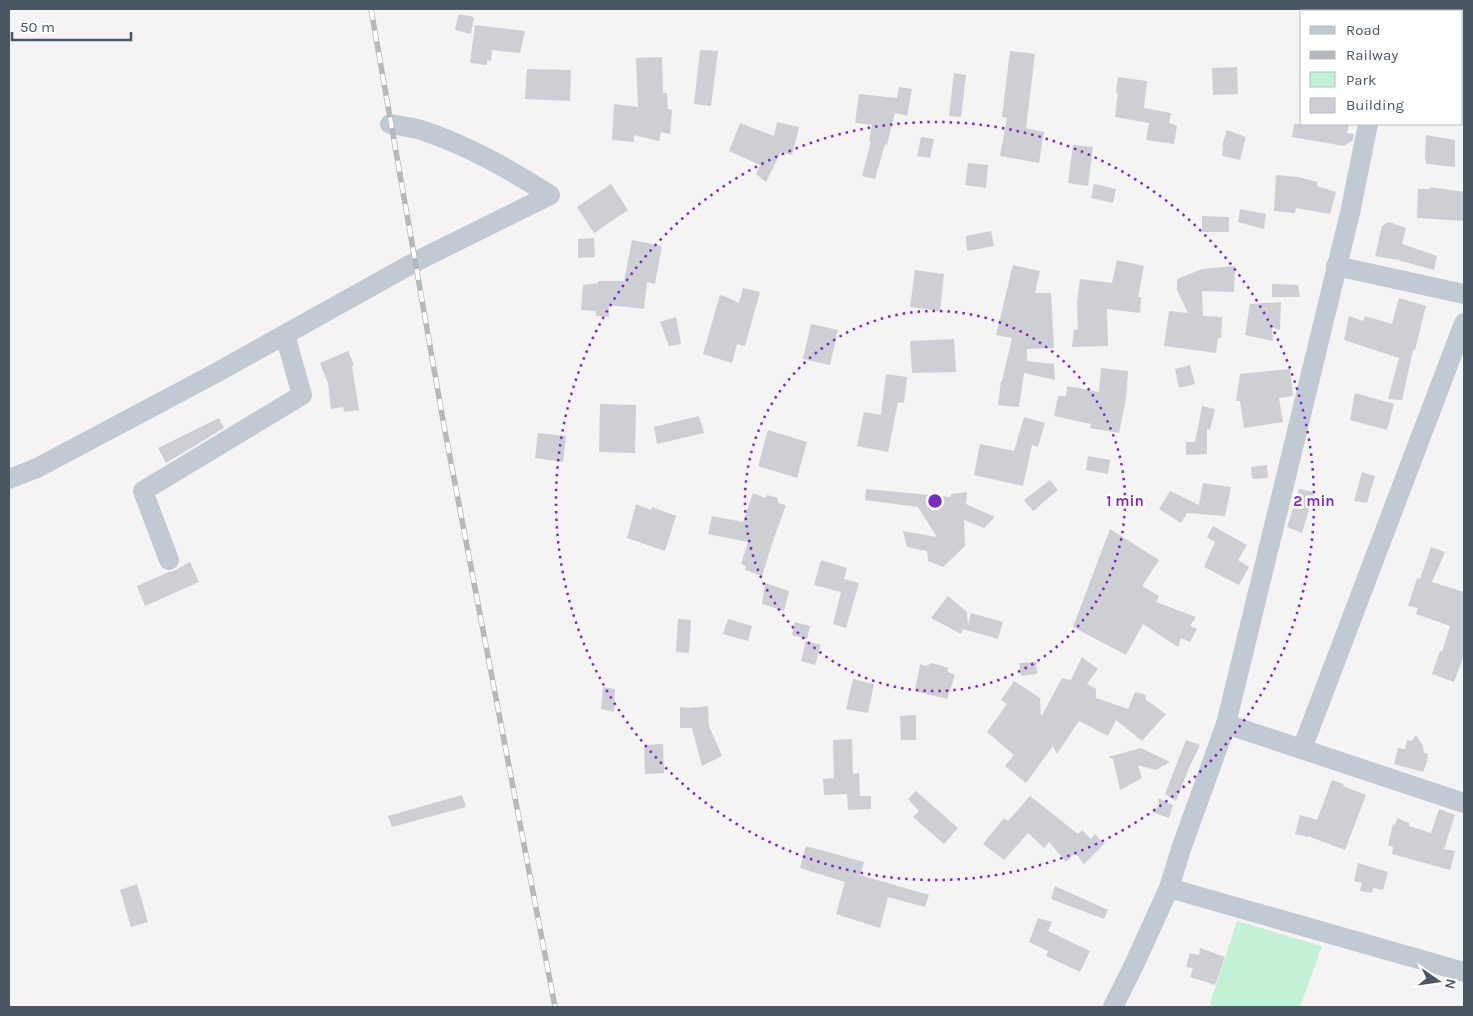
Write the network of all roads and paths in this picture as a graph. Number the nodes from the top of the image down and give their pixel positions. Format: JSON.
{"nodes":[{"id":1,"x":390,"y":124,"type":"dead end"},
{"id":2,"x":1368,"y":125,"type":"edge"},
{"id":3,"x":1336,"y":266,"type":"junction"},
{"id":4,"x":1464,"y":294,"type":"edge"},
{"id":5,"x":1464,"y":323,"type":"edge"},
{"id":6,"x":285,"y":335,"type":"junction"},
{"id":7,"x":9,"y":479,"type":"edge"},
{"id":8,"x":169,"y":560,"type":"dead end"},
{"id":9,"x":1226,"y":724,"type":"junction"},
{"id":10,"x":1302,"y":749,"type":"junction"},
{"id":11,"x":1464,"y":803,"type":"edge"},
{"id":12,"x":1169,"y":888,"type":"junction"},
{"id":13,"x":1464,"y":972,"type":"edge"},
{"id":14,"x":1112,"y":1007,"type":"edge"}],
"edges":[{"from":1,"to":6,"type":"street"},
{"from":2,"to":3,"type":"street"},
{"from":3,"to":4,"type":"street"},
{"from":3,"to":9,"type":"street"},
{"from":5,"to":10,"type":"street"},
{"from":6,"to":7,"type":"street"},
{"from":6,"to":8,"type":"street"},
{"from":9,"to":10,"type":"street"},
{"from":9,"to":12,"type":"street"},
{"from":10,"to":11,"type":"street"},
{"from":12,"to":13,"type":"street"},
{"from":12,"to":14,"type":"street"}]}
